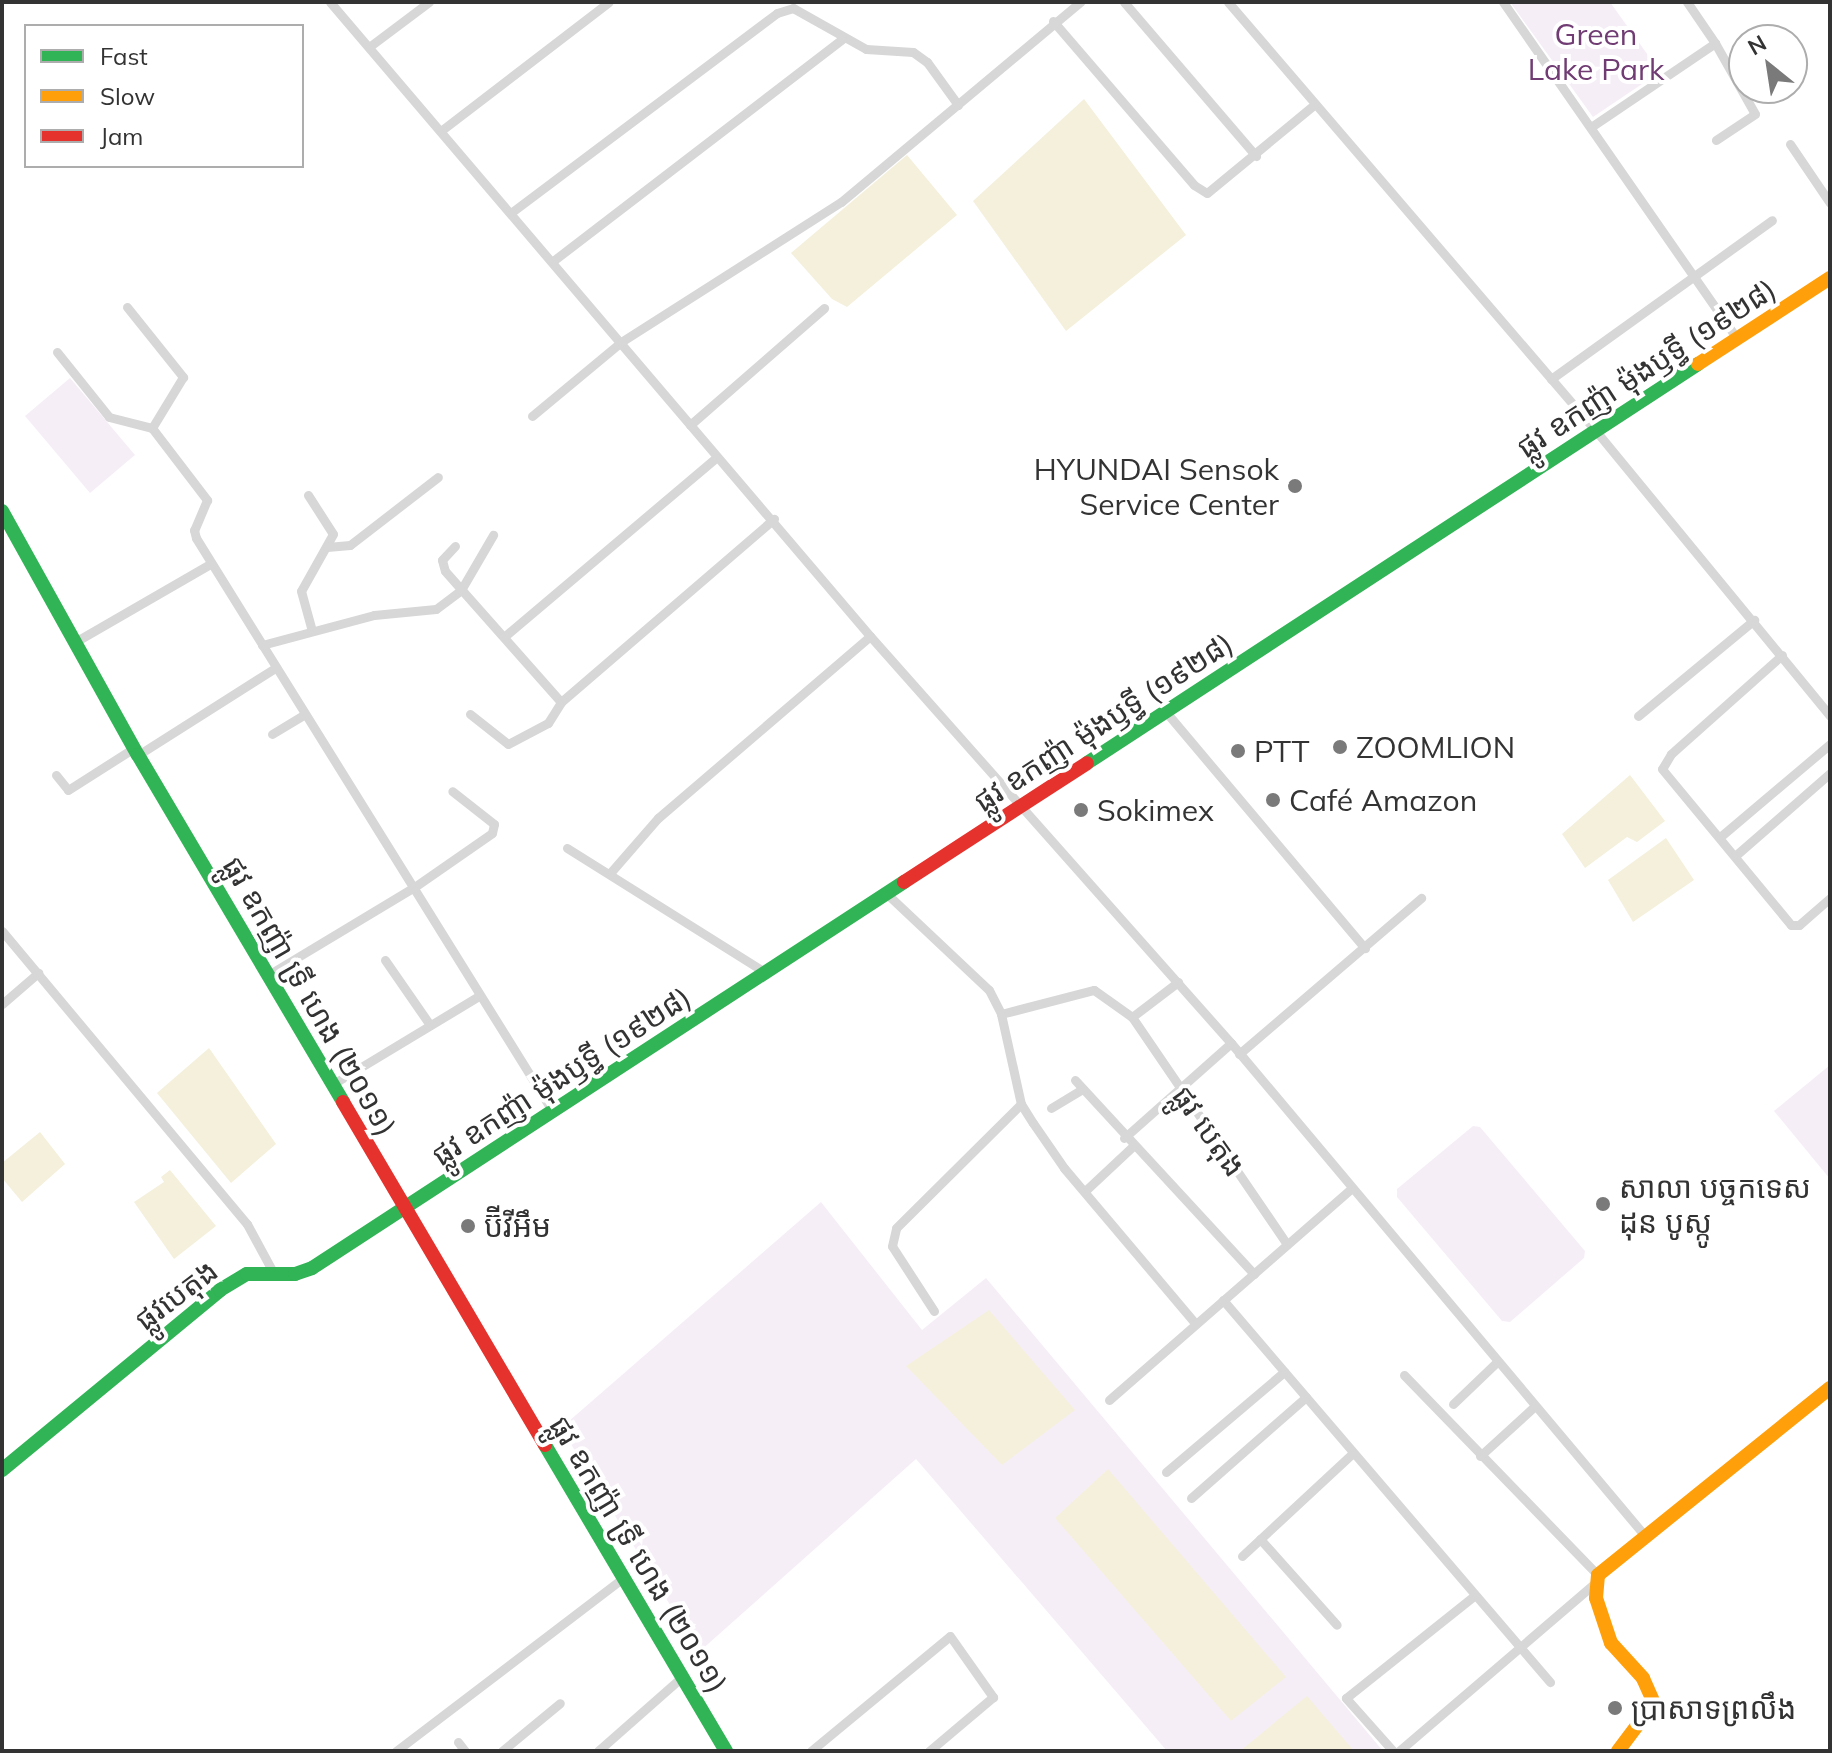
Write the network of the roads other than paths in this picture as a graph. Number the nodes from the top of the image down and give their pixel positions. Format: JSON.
{"nodes":[{"id":1,"x":330,"y":2,"type":"edge"},
{"id":2,"x":429,"y":2,"type":"edge"},
{"id":3,"x":609,"y":2,"type":"edge"},
{"id":4,"x":1080,"y":2,"type":"edge"},
{"id":5,"x":1124,"y":2,"type":"edge"},
{"id":6,"x":1228,"y":2,"type":"edge"},
{"id":7,"x":1503,"y":2,"type":"edge"},
{"id":8,"x":1687,"y":2,"type":"edge"},
{"id":9,"x":1053,"y":21,"type":"junction"},
{"id":10,"x":842,"y":39,"type":"junction"},
{"id":11,"x":1715,"y":43,"type":"junction"},
{"id":12,"x":369,"y":47,"type":"junction"},
{"id":13,"x":1315,"y":104,"type":"junction"},
{"id":14,"x":958,"y":105,"type":"junction"},
{"id":15,"x":1591,"y":127,"type":"junction"},
{"id":16,"x":442,"y":130,"type":"junction"},
{"id":17,"x":1716,"y":140,"type":"dead end"},
{"id":18,"x":1790,"y":144,"type":"dead end"},
{"id":19,"x":1256,"y":156,"type":"junction"},
{"id":20,"x":1830,"y":203,"type":"edge"},
{"id":21,"x":512,"y":212,"type":"junction"},
{"id":22,"x":1772,"y":220,"type":"dead end"},
{"id":23,"x":553,"y":261,"type":"junction"},
{"id":24,"x":1693,"y":277,"type":"junction"},
{"id":25,"x":1830,"y":278,"type":"edge"},
{"id":26,"x":127,"y":307,"type":"dead end"},
{"id":27,"x":824,"y":308,"type":"dead end"},
{"id":28,"x":1737,"y":339,"type":"junction"},
{"id":29,"x":621,"y":342,"type":"junction"},
{"id":30,"x":57,"y":352,"type":"dead end"},
{"id":31,"x":1551,"y":379,"type":"junction"},
{"id":32,"x":532,"y":416,"type":"dead end"},
{"id":33,"x":690,"y":425,"type":"junction"},
{"id":34,"x":152,"y":428,"type":"junction"},
{"id":35,"x":1596,"y":431,"type":"junction"},
{"id":36,"x":717,"y":457,"type":"junction"},
{"id":37,"x":438,"y":477,"type":"dead end"},
{"id":38,"x":308,"y":495,"type":"dead end"},
{"id":39,"x":2,"y":511,"type":"edge"},
{"id":40,"x":774,"y":519,"type":"junction"},
{"id":41,"x":493,"y":535,"type":"dead end"},
{"id":42,"x":455,"y":546,"type":"dead end"},
{"id":43,"x":327,"y":547,"type":"junction"},
{"id":44,"x":210,"y":564,"type":"junction"},
{"id":45,"x":461,"y":590,"type":"junction"},
{"id":46,"x":1754,"y":620,"type":"junction"},
{"id":47,"x":312,"y":631,"type":"junction"},
{"id":48,"x":505,"y":636,"type":"junction"},
{"id":49,"x":870,"y":636,"type":"junction"},
{"id":50,"x":75,"y":642,"type":"junction"},
{"id":51,"x":262,"y":645,"type":"junction"},
{"id":52,"x":1782,"y":655,"type":"junction"},
{"id":53,"x":275,"y":668,"type":"junction"},
{"id":54,"x":561,"y":702,"type":"junction"},
{"id":55,"x":1166,"y":712,"type":"junction"},
{"id":56,"x":470,"y":714,"type":"dead end"},
{"id":57,"x":304,"y":715,"type":"junction"},
{"id":58,"x":1638,"y":716,"type":"dead end"},
{"id":59,"x":1830,"y":716,"type":"edge"},
{"id":60,"x":272,"y":734,"type":"dead end"},
{"id":61,"x":1830,"y":744,"type":"edge"},
{"id":62,"x":136,"y":752,"type":"junction"},
{"id":63,"x":1830,"y":773,"type":"edge"},
{"id":64,"x":56,"y":775,"type":"dead end"},
{"id":65,"x":452,"y":791,"type":"dead end"},
{"id":66,"x":1023,"y":806,"type":"junction"},
{"id":67,"x":1720,"y":837,"type":"junction"},
{"id":68,"x":567,"y":848,"type":"dead end"},
{"id":69,"x":1735,"y":856,"type":"junction"},
{"id":70,"x":611,"y":872,"type":"junction"},
{"id":71,"x":413,"y":888,"type":"junction"},
{"id":72,"x":887,"y":894,"type":"junction"},
{"id":73,"x":1421,"y":898,"type":"dead end"},
{"id":74,"x":1830,"y":898,"type":"edge"},
{"id":75,"x":2,"y":931,"type":"edge"},
{"id":76,"x":1365,"y":948,"type":"junction"},
{"id":77,"x":385,"y":960,"type":"dead end"},
{"id":78,"x":38,"y":973,"type":"junction"},
{"id":79,"x":766,"y":973,"type":"junction"},
{"id":80,"x":268,"y":975,"type":"junction"},
{"id":81,"x":1178,"y":982,"type":"junction"},
{"id":82,"x":479,"y":996,"type":"junction"},
{"id":83,"x":2,"y":1004,"type":"edge"},
{"id":84,"x":1001,"y":1014,"type":"junction"},
{"id":85,"x":1132,"y":1017,"type":"junction"},
{"id":86,"x":430,"y":1025,"type":"junction"},
{"id":87,"x":1231,"y":1043,"type":"junction"},
{"id":88,"x":1239,"y":1054,"type":"junction"},
{"id":89,"x":1075,"y":1080,"type":"dead end"},
{"id":90,"x":333,"y":1084,"type":"junction"},
{"id":91,"x":1083,"y":1089,"type":"junction"},
{"id":92,"x":1180,"y":1089,"type":"junction"},
{"id":93,"x":1021,"y":1104,"type":"junction"},
{"id":94,"x":1051,"y":1108,"type":"dead end"},
{"id":95,"x":553,"y":1112,"type":"junction"},
{"id":96,"x":1124,"y":1138,"type":"junction"},
{"id":97,"x":1132,"y":1147,"type":"junction"},
{"id":98,"x":1351,"y":1189,"type":"junction"},
{"id":99,"x":1085,"y":1191,"type":"junction"},
{"id":100,"x":405,"y":1209,"type":"junction"},
{"id":101,"x":1287,"y":1244,"type":"junction"},
{"id":102,"x":274,"y":1274,"type":"junction"},
{"id":103,"x":1254,"y":1274,"type":"junction"},
{"id":104,"x":1223,"y":1300,"type":"junction"},
{"id":105,"x":934,"y":1311,"type":"dead end"},
{"id":106,"x":1196,"y":1324,"type":"junction"},
{"id":107,"x":1497,"y":1362,"type":"junction"},
{"id":108,"x":1284,"y":1372,"type":"junction"},
{"id":109,"x":1404,"y":1375,"type":"dead end"},
{"id":110,"x":1830,"y":1388,"type":"edge"},
{"id":111,"x":1306,"y":1397,"type":"junction"},
{"id":112,"x":1109,"y":1400,"type":"dead end"},
{"id":113,"x":1453,"y":1404,"type":"dead end"},
{"id":114,"x":1535,"y":1406,"type":"junction"},
{"id":115,"x":1353,"y":1453,"type":"junction"},
{"id":116,"x":1480,"y":1456,"type":"junction"},
{"id":117,"x":5,"y":1462,"type":"edge"},
{"id":118,"x":1166,"y":1472,"type":"dead end"},
{"id":119,"x":1191,"y":1498,"type":"dead end"},
{"id":120,"x":1646,"y":1537,"type":"junction"},
{"id":121,"x":1260,"y":1539,"type":"junction"},
{"id":122,"x":1242,"y":1556,"type":"dead end"},
{"id":123,"x":623,"y":1578,"type":"junction"},
{"id":124,"x":1596,"y":1580,"type":"junction"},
{"id":125,"x":1474,"y":1596,"type":"junction"},
{"id":126,"x":1337,"y":1625,"type":"dead end"},
{"id":127,"x":1521,"y":1649,"type":"junction"},
{"id":128,"x":682,"y":1677,"type":"junction"},
{"id":129,"x":1550,"y":1682,"type":"dead end"},
{"id":130,"x":560,"y":1703,"type":"dead end"},
{"id":131,"x":458,"y":1742,"type":"dead end"},
{"id":132,"x":396,"y":1751,"type":"edge"},
{"id":133,"x":465,"y":1751,"type":"edge"},
{"id":134,"x":502,"y":1751,"type":"edge"},
{"id":135,"x":598,"y":1751,"type":"edge"},
{"id":136,"x":726,"y":1751,"type":"edge"},
{"id":137,"x":811,"y":1751,"type":"edge"},
{"id":138,"x":929,"y":1751,"type":"edge"},
{"id":139,"x":1393,"y":1751,"type":"edge"},
{"id":140,"x":1399,"y":1751,"type":"edge"},
{"id":141,"x":1618,"y":1751,"type":"edge"}],
"edges":[{"from":1,"to":12,"type":"street"},
{"from":2,"to":12,"type":"street"},
{"from":3,"to":16,"type":"street"},
{"from":4,"to":9,"type":"street"},
{"from":5,"to":19,"type":"street"},
{"from":6,"to":13,"type":"street"},
{"from":7,"to":15,"type":"street"},
{"from":8,"to":11,"type":"street"},
{"from":9,"to":14,"type":"street"},
{"from":9,"to":19,"type":"street"},
{"from":10,"to":14,"type":"street"},
{"from":10,"to":21,"type":"street"},
{"from":10,"to":23,"type":"street"},
{"from":11,"to":15,"type":"street"},
{"from":11,"to":17,"type":"street"},
{"from":12,"to":16,"type":"street"},
{"from":13,"to":19,"type":"street"},
{"from":13,"to":31,"type":"street"},
{"from":14,"to":29,"type":"street"},
{"from":15,"to":24,"type":"street"},
{"from":16,"to":21,"type":"street"},
{"from":18,"to":20,"type":"street"},
{"from":21,"to":23,"type":"street"},
{"from":22,"to":24,"type":"street"},
{"from":23,"to":29,"type":"street"},
{"from":24,"to":28,"type":"street"},
{"from":24,"to":31,"type":"street"},
{"from":25,"to":28,"type":"main road","name":"ផ្លូវ ឧកញ៉ា ម៉ុងឫទ្ធី (១៩២៨)"},
{"from":26,"to":34,"type":"street"},
{"from":27,"to":33,"type":"street"},
{"from":28,"to":35,"type":"main road","name":"ផ្លូវ ឧកញ៉ា ម៉ុងឫទ្ធី (១៩២៨)"},
{"from":29,"to":32,"type":"street"},
{"from":29,"to":33,"type":"street"},
{"from":30,"to":34,"type":"street"},
{"from":31,"to":35,"type":"street"},
{"from":33,"to":36,"type":"street"},
{"from":34,"to":44,"type":"street"},
{"from":35,"to":46,"type":"street"},
{"from":35,"to":55,"type":"main road","name":"ផ្លូវ ឧកញ៉ា ម៉ុងឫទ្ធី (១៩២៨)"},
{"from":36,"to":40,"type":"street"},
{"from":36,"to":48,"type":"street"},
{"from":37,"to":43,"type":"street"},
{"from":38,"to":43,"type":"street"},
{"from":39,"to":50,"type":"main road","name":"ផ្លូវ ឧកញ៉ា ទ្រី ហេង (២០១១)"},
{"from":40,"to":49,"type":"street"},
{"from":40,"to":54,"type":"street"},
{"from":41,"to":45,"type":"street"},
{"from":42,"to":45,"type":"street"},
{"from":43,"to":47,"type":"street"},
{"from":44,"to":50,"type":"street"},
{"from":44,"to":51,"type":"street"},
{"from":45,"to":47,"type":"street"},
{"from":45,"to":48,"type":"street"},
{"from":46,"to":52,"type":"street"},
{"from":46,"to":58,"type":"street"},
{"from":47,"to":51,"type":"street"},
{"from":48,"to":54,"type":"street"},
{"from":49,"to":66,"type":"street"},
{"from":49,"to":70,"type":"street"},
{"from":50,"to":62,"type":"main road","name":"ផ្លូវ ឧកញ៉ា ទ្រី ហេង (២០១១)"},
{"from":51,"to":53,"type":"street"},
{"from":52,"to":59,"type":"street"},
{"from":52,"to":67,"type":"street"},
{"from":53,"to":57,"type":"street"},
{"from":53,"to":62,"type":"street"},
{"from":54,"to":56,"type":"street"},
{"from":55,"to":66,"type":"main road","name":"ផ្លូវ ឧកញ៉ា ម៉ុងឫទ្ធី (១៩២៨)"},
{"from":55,"to":76,"type":"street"},
{"from":57,"to":60,"type":"street"},
{"from":57,"to":71,"type":"street"},
{"from":61,"to":67,"type":"street"},
{"from":62,"to":64,"type":"street"},
{"from":62,"to":80,"type":"main road","name":"ផ្លូវ ឧកញ៉ា ទ្រី ហេង (២០១១)"},
{"from":63,"to":69,"type":"street"},
{"from":65,"to":71,"type":"street"},
{"from":66,"to":72,"type":"main road","name":"ផ្លូវ ឧកញ៉ា ម៉ុងឫទ្ធី (១៩២៨)"},
{"from":66,"to":81,"type":"street"},
{"from":67,"to":69,"type":"street"},
{"from":68,"to":70,"type":"street"},
{"from":69,"to":74,"type":"street"},
{"from":70,"to":79,"type":"street"},
{"from":71,"to":80,"type":"street"},
{"from":71,"to":82,"type":"street"},
{"from":72,"to":79,"type":"main road","name":"ផ្លូវ ឧកញ៉ា ម៉ុងឫទ្ធី (១៩២៨)"},
{"from":72,"to":84,"type":"street"},
{"from":73,"to":76,"type":"street"},
{"from":75,"to":78,"type":"street"},
{"from":76,"to":88,"type":"street"},
{"from":77,"to":86,"type":"street"},
{"from":78,"to":83,"type":"street"},
{"from":78,"to":102,"type":"street"},
{"from":79,"to":95,"type":"main road","name":"ផ្លូវ ឧកញ៉ា ម៉ុងឫទ្ធី (១៩២៨)"},
{"from":80,"to":90,"type":"main road","name":"ផ្លូវ ឧកញ៉ា ទ្រី ហេង (២០១១)"},
{"from":81,"to":85,"type":"street"},
{"from":81,"to":87,"type":"street"},
{"from":82,"to":86,"type":"street"},
{"from":82,"to":95,"type":"street"},
{"from":84,"to":85,"type":"street"},
{"from":84,"to":93,"type":"street"},
{"from":85,"to":92,"type":"street","name":"ផ្លូវ បេតុង"},
{"from":86,"to":90,"type":"street"},
{"from":87,"to":88,"type":"street"},
{"from":87,"to":92,"type":"street"},
{"from":88,"to":98,"type":"street"},
{"from":89,"to":91,"type":"street"},
{"from":90,"to":100,"type":"main road","name":"ផ្លូវ ឧកញ៉ា ទ្រី ហេង (២០១១)"},
{"from":91,"to":94,"type":"street"},
{"from":91,"to":96,"type":"street"},
{"from":92,"to":96,"type":"street"},
{"from":92,"to":101,"type":"street","name":"ផ្លូវ បេតុង"},
{"from":93,"to":99,"type":"street"},
{"from":93,"to":105,"type":"street"},
{"from":95,"to":100,"type":"main road","name":"ផ្លូវ ឧកញ៉ា ម៉ុងឫទ្ធី (១៩២៨)"},
{"from":96,"to":97,"type":"street"},
{"from":97,"to":99,"type":"street"},
{"from":97,"to":103,"type":"street"},
{"from":98,"to":101,"type":"street"},
{"from":98,"to":107,"type":"street"},
{"from":99,"to":106,"type":"street"},
{"from":100,"to":102,"type":"main road","name":"ផ្លូវបេតុង"},
{"from":100,"to":123,"type":"main road","name":"ផ្លូវ ឧកញ៉ា ទ្រី ហេង (២០១១)"},
{"from":101,"to":103,"type":"street"},
{"from":102,"to":117,"type":"main road","name":"ផ្លូវបេតុង"},
{"from":103,"to":104,"type":"street"},
{"from":104,"to":106,"type":"street"},
{"from":104,"to":108,"type":"street"},
{"from":106,"to":112,"type":"street"},
{"from":107,"to":113,"type":"street"},
{"from":107,"to":114,"type":"street"},
{"from":108,"to":111,"type":"street"},
{"from":108,"to":118,"type":"street"},
{"from":109,"to":116,"type":"street"},
{"from":110,"to":120,"type":"main road"},
{"from":111,"to":115,"type":"street"},
{"from":111,"to":119,"type":"street"},
{"from":114,"to":116,"type":"street"},
{"from":114,"to":120,"type":"street"},
{"from":115,"to":121,"type":"street"},
{"from":115,"to":125,"type":"street"},
{"from":116,"to":124,"type":"street"},
{"from":120,"to":124,"type":"main road"},
{"from":121,"to":122,"type":"street"},
{"from":121,"to":126,"type":"street"},
{"from":123,"to":128,"type":"main road","name":"ផ្លូវ ឧកញ៉ា ទ្រី ហេង (២០១១)"},
{"from":123,"to":132,"type":"street"},
{"from":124,"to":127,"type":"street"},
{"from":124,"to":141,"type":"main road"},
{"from":125,"to":127,"type":"street"},
{"from":125,"to":139,"type":"street"},
{"from":127,"to":129,"type":"street"},
{"from":127,"to":140,"type":"street"},
{"from":128,"to":135,"type":"street"},
{"from":128,"to":136,"type":"main road","name":"ផ្លូវ ឧកញ៉ា ទ្រី ហេង (២០១១)"},
{"from":130,"to":134,"type":"street"},
{"from":131,"to":133,"type":"street"},
{"from":137,"to":138,"type":"street"}]}
